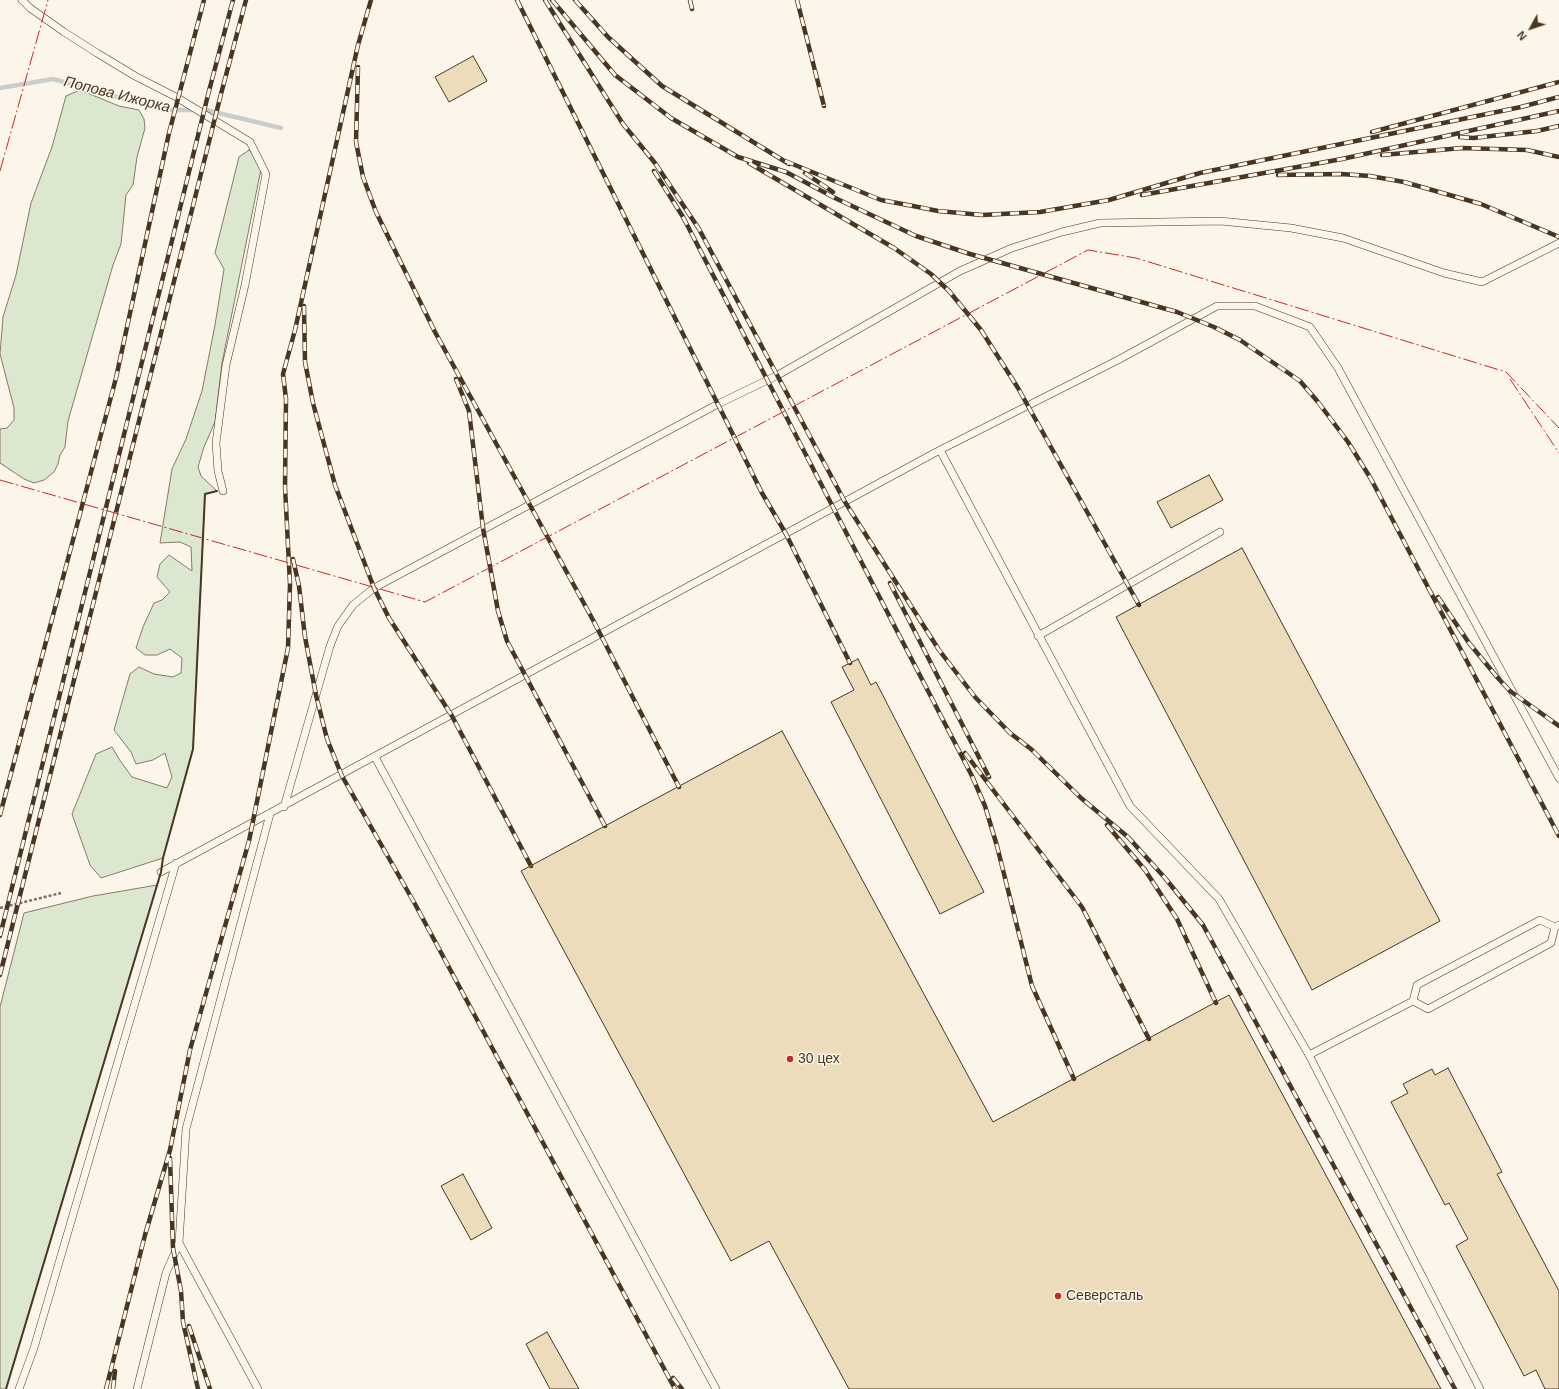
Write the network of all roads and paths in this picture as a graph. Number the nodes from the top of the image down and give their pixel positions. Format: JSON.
{"nodes":[{"id":1,"x":22,"y":0,"type":"edge"},
{"id":2,"x":1559,"y":243,"type":"edge"},
{"id":3,"x":940,"y":450,"type":"junction"},
{"id":4,"x":223,"y":491,"type":"dead end"},
{"id":5,"x":1220,"y":532,"type":"dead end"},
{"id":6,"x":1038,"y":636,"type":"junction"},
{"id":7,"x":375,"y":757,"type":"junction"},
{"id":8,"x":1559,"y":778,"type":"edge"},
{"id":9,"x":284,"y":807,"type":"junction"},
{"id":10,"x":270,"y":814,"type":"junction"},
{"id":11,"x":176,"y":863,"type":"junction"},
{"id":12,"x":161,"y":872,"type":"dead end"},
{"id":13,"x":61,"y":893,"type":"dead end"},
{"id":14,"x":0,"y":908,"type":"edge"},
{"id":15,"x":1557,"y":926,"type":"edge"},
{"id":16,"x":1413,"y":1001,"type":"junction"},
{"id":17,"x":1309,"y":1055,"type":"junction"},
{"id":18,"x":179,"y":1243,"type":"junction"},
{"id":19,"x":19,"y":1389,"type":"edge"},
{"id":20,"x":137,"y":1389,"type":"edge"},
{"id":21,"x":258,"y":1389,"type":"edge"},
{"id":22,"x":716,"y":1389,"type":"edge"},
{"id":23,"x":1480,"y":1389,"type":"edge"}],
"edges":[{"from":1,"to":4,"type":"lane"},
{"from":2,"to":9,"type":"lane"},
{"from":3,"to":6,"type":"lane"},
{"from":3,"to":7,"type":"lane"},
{"from":3,"to":8,"type":"lane"},
{"from":5,"to":6,"type":"lane"},
{"from":6,"to":17,"type":"lane"},
{"from":7,"to":9,"type":"lane"},
{"from":7,"to":22,"type":"lane"},
{"from":9,"to":10,"type":"lane"},
{"from":10,"to":11,"type":"lane"},
{"from":10,"to":18,"type":"lane"},
{"from":11,"to":12,"type":"lane"},
{"from":11,"to":19,"type":"lane"},
{"from":13,"to":14,"type":"path"},
{"from":15,"to":16,"type":"lane"},
{"from":15,"to":16,"type":"lane"},
{"from":16,"to":17,"type":"lane"},
{"from":17,"to":23,"type":"lane"},
{"from":18,"to":20,"type":"lane"},
{"from":18,"to":21,"type":"lane"}]}
